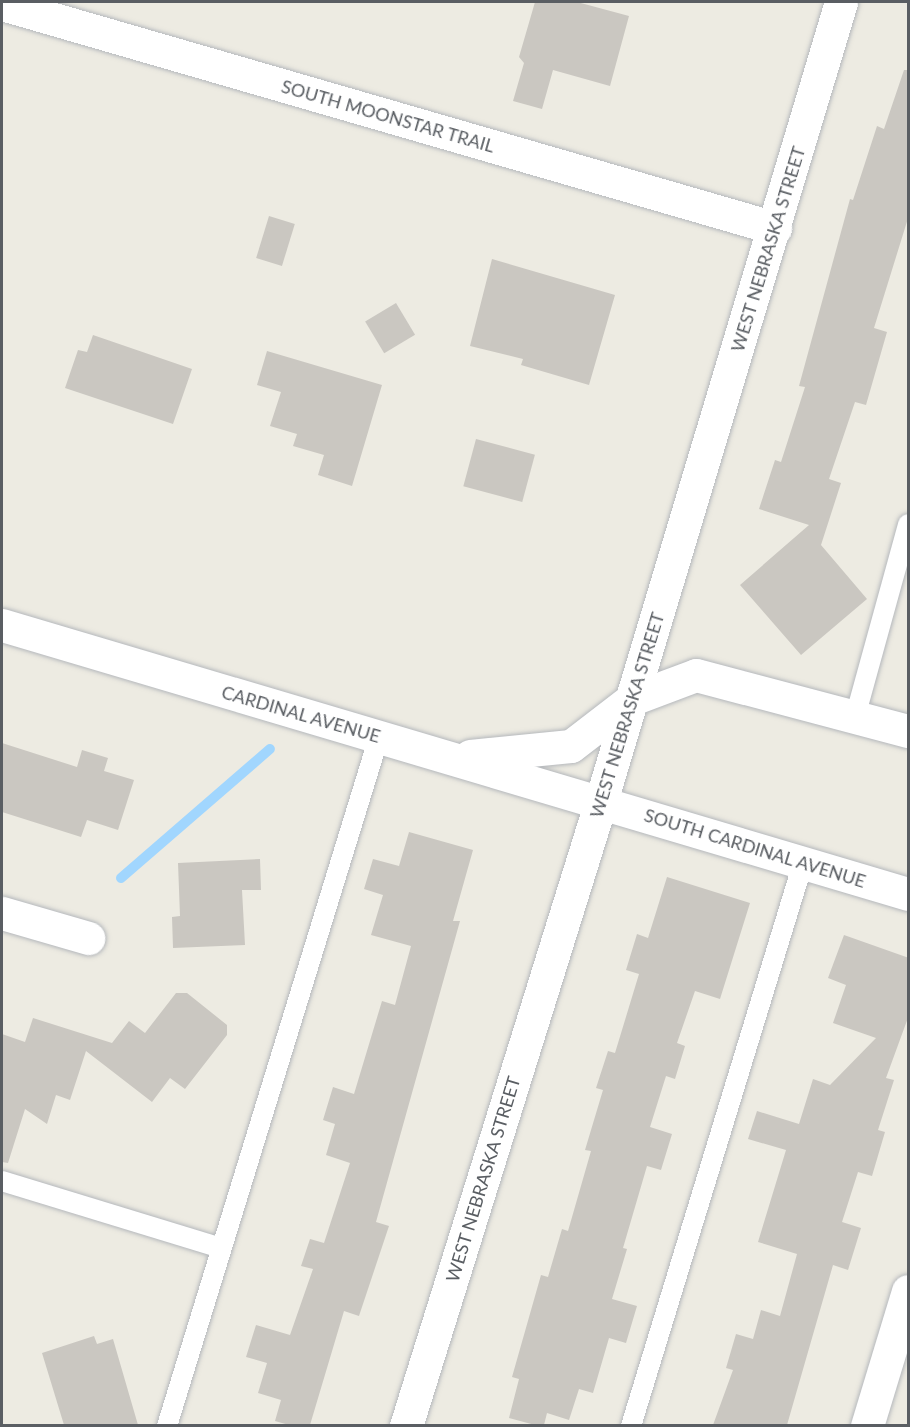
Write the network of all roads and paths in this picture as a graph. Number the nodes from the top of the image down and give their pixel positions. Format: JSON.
{"nodes":[{"id":1,"x":841,"y":2,"type":"edge"},
{"id":2,"x":2,"y":4,"type":"edge"},
{"id":3,"x":775,"y":228,"type":"junction"},
{"id":4,"x":909,"y":524,"type":"edge"},
{"id":5,"x":2,"y":625,"type":"edge"},
{"id":6,"x":632,"y":699,"type":"junction"},
{"id":7,"x":855,"y":717,"type":"junction"},
{"id":8,"x":909,"y":731,"type":"edge"},
{"id":9,"x":379,"y":737,"type":"junction"},
{"id":10,"x":453,"y":758,"type":"junction"},
{"id":11,"x":601,"y":801,"type":"junction"},
{"id":12,"x":803,"y":862,"type":"junction"},
{"id":13,"x":909,"y":894,"type":"edge"},
{"id":14,"x":2,"y":913,"type":"edge"},
{"id":15,"x":88,"y":938,"type":"dead end"},
{"id":16,"x":2,"y":1181,"type":"edge"},
{"id":17,"x":221,"y":1248,"type":"junction"},
{"id":18,"x":909,"y":1291,"type":"edge"},
{"id":19,"x":167,"y":1425,"type":"edge"},
{"id":20,"x":406,"y":1425,"type":"edge"},
{"id":21,"x":631,"y":1425,"type":"edge"},
{"id":22,"x":867,"y":1425,"type":"edge"}],
"edges":[{"from":1,"to":3,"type":"street","name":"WEST NEBRASKA STREET"},
{"from":2,"to":3,"type":"street","name":"SOUTH MOONSTAR TRAIL"},
{"from":3,"to":6,"type":"street","name":"WEST NEBRASKA STREET"},
{"from":4,"to":7,"type":"lane"},
{"from":5,"to":9,"type":"street","name":"CARDINAL AVENUE"},
{"from":6,"to":7,"type":"street"},
{"from":6,"to":10,"type":"street"},
{"from":6,"to":11,"type":"street","name":"WEST NEBRASKA STREET"},
{"from":7,"to":8,"type":"street"},
{"from":9,"to":10,"type":"street","name":"CARDINAL AVENUE"},
{"from":9,"to":17,"type":"lane"},
{"from":10,"to":11,"type":"street","name":"CARDINAL AVENUE"},
{"from":11,"to":12,"type":"street","name":"SOUTH CARDINAL AVENUE"},
{"from":11,"to":20,"type":"street","name":"WEST NEBRASKA STREET"},
{"from":12,"to":13,"type":"street","name":"SOUTH CARDINAL AVENUE"},
{"from":12,"to":21,"type":"lane"},
{"from":14,"to":15,"type":"street"},
{"from":16,"to":17,"type":"lane"},
{"from":17,"to":19,"type":"lane"},
{"from":18,"to":22,"type":"street"}]}
